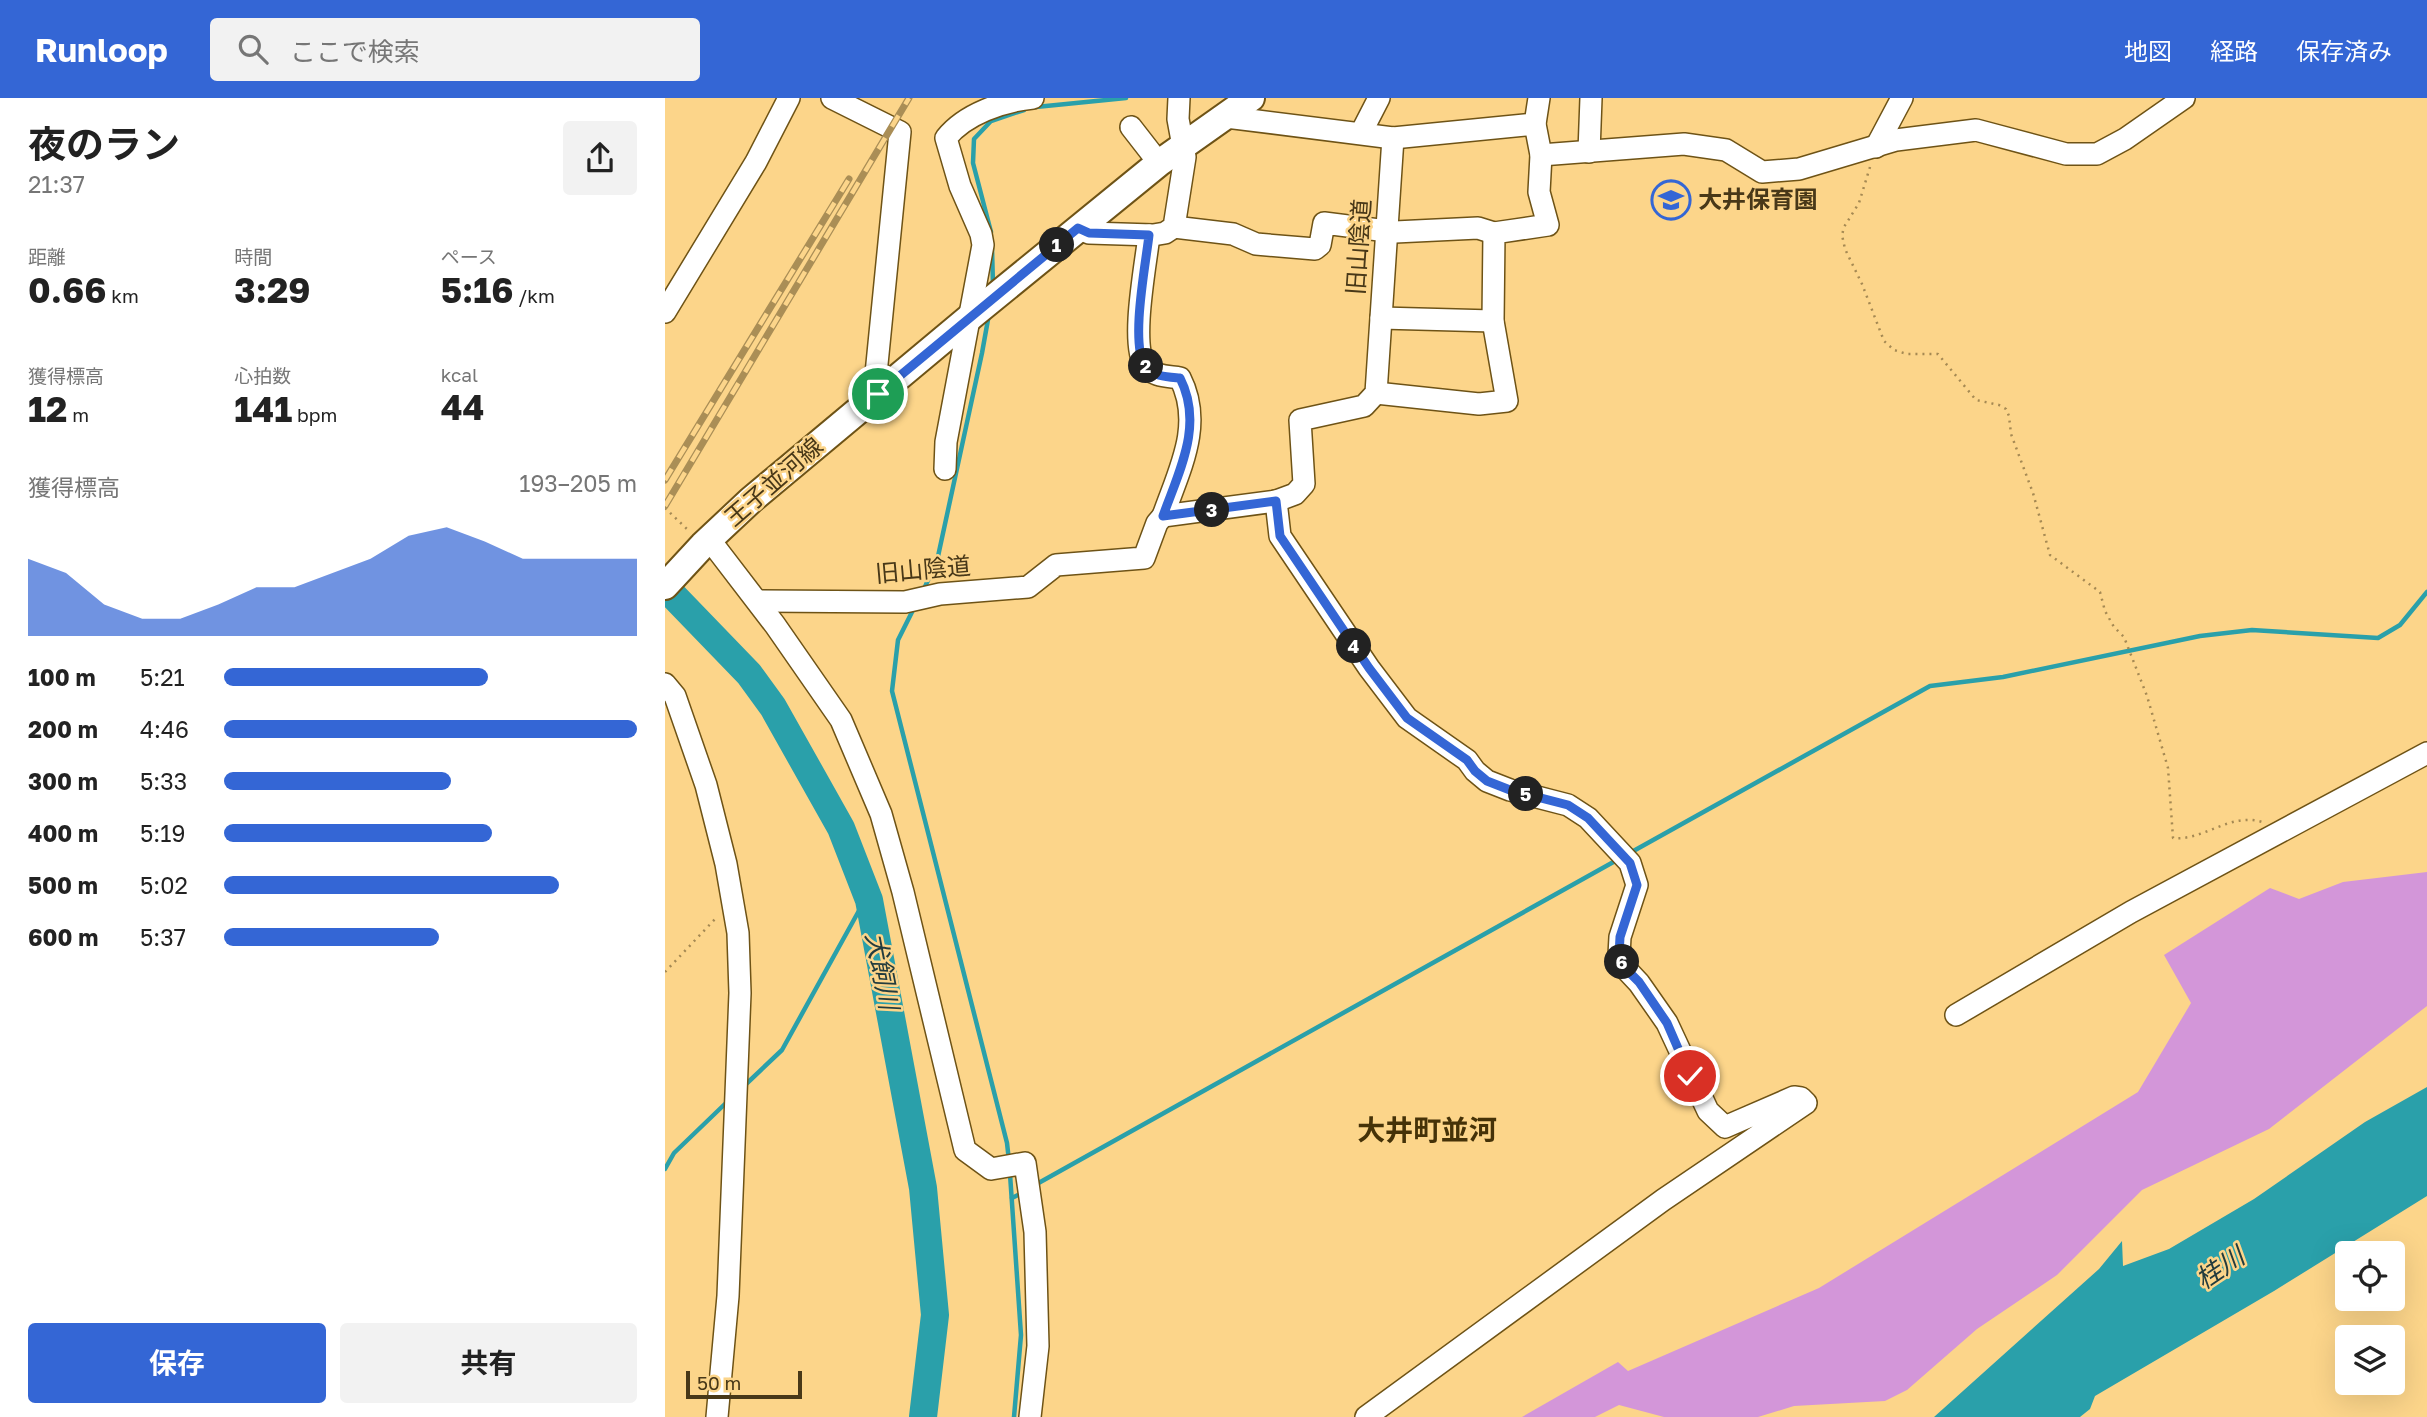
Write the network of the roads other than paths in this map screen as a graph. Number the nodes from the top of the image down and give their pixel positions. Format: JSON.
{"nodes":[{"id":1,"x":789,"y":98,"type":"edge"},
{"id":2,"x":832,"y":98,"type":"edge"},
{"id":3,"x":1033,"y":98,"type":"edge"},
{"id":4,"x":1179,"y":98,"type":"edge"},
{"id":5,"x":1251,"y":98,"type":"edge"},
{"id":6,"x":1380,"y":98,"type":"edge"},
{"id":7,"x":1539,"y":98,"type":"edge"},
{"id":8,"x":1591,"y":98,"type":"edge"},
{"id":9,"x":1902,"y":98,"type":"edge"},
{"id":10,"x":2185,"y":98,"type":"edge"},
{"id":11,"x":871,"y":106,"type":"edge"},
{"id":12,"x":1226,"y":117,"type":"junction"},
{"id":13,"x":1535,"y":124,"type":"junction"},
{"id":14,"x":1131,"y":127,"type":"dead end"},
{"id":15,"x":1361,"y":133,"type":"junction"},
{"id":16,"x":1393,"y":138,"type":"junction"},
{"id":17,"x":1183,"y":146,"type":"junction"},
{"id":18,"x":1876,"y":147,"type":"junction"},
{"id":19,"x":1589,"y":152,"type":"junction"},
{"id":20,"x":1541,"y":155,"type":"junction"},
{"id":21,"x":1159,"y":163,"type":"junction"},
{"id":22,"x":1174,"y":227,"type":"junction"},
{"id":23,"x":1078,"y":228,"type":"junction"},
{"id":24,"x":1387,"y":229,"type":"junction"},
{"id":25,"x":1494,"y":233,"type":"junction"},
{"id":26,"x":1149,"y":235,"type":"junction"},
{"id":27,"x":665,"y":312,"type":"edge"},
{"id":28,"x":972,"y":316,"type":"junction"},
{"id":29,"x":1381,"y":318,"type":"junction"},
{"id":30,"x":1493,"y":321,"type":"junction"},
{"id":31,"x":1376,"y":393,"type":"junction"},
{"id":32,"x":878,"y":394,"type":"junction"},
{"id":33,"x":945,"y":469,"type":"dead end"},
{"id":34,"x":1276,"y":501,"type":"junction"},
{"id":35,"x":1163,"y":516,"type":"junction"},
{"id":36,"x":706,"y":542,"type":"junction"},
{"id":37,"x":665,"y":586,"type":"edge"},
{"id":38,"x":758,"y":601,"type":"junction"},
{"id":39,"x":665,"y":684,"type":"edge"},
{"id":40,"x":2427,"y":753,"type":"edge"},
{"id":41,"x":1956,"y":1016,"type":"dead end"},
{"id":42,"x":717,"y":1417,"type":"edge"},
{"id":43,"x":1030,"y":1417,"type":"edge"},
{"id":44,"x":1366,"y":1417,"type":"edge"}],
"edges":[{"from":1,"to":27,"type":"street"},
{"from":2,"to":11,"type":"street"},
{"from":3,"to":28,"type":"street"},
{"from":4,"to":17,"type":"street"},
{"from":5,"to":12,"type":"main road","name":"王子並河線"},
{"from":6,"to":15,"type":"street"},
{"from":7,"to":13,"type":"street"},
{"from":8,"to":19,"type":"street"},
{"from":9,"to":18,"type":"street"},
{"from":10,"to":18,"type":"street"},
{"from":11,"to":32,"type":"street"},
{"from":12,"to":15,"type":"street"},
{"from":12,"to":17,"type":"main road","name":"王子並河線"},
{"from":13,"to":16,"type":"street"},
{"from":13,"to":20,"type":"street"},
{"from":14,"to":21,"type":"street"},
{"from":15,"to":16,"type":"street"},
{"from":16,"to":24,"type":"street","name":"旧山陰道"},
{"from":17,"to":21,"type":"main road","name":"王子並河線"},
{"from":17,"to":22,"type":"street"},
{"from":18,"to":19,"type":"street"},
{"from":19,"to":20,"type":"street"},
{"from":20,"to":25,"type":"street"},
{"from":21,"to":23,"type":"main road","name":"王子並河線"},
{"from":22,"to":24,"type":"street"},
{"from":22,"to":26,"type":"street"},
{"from":23,"to":26,"type":"street"},
{"from":23,"to":28,"type":"main road","name":"王子並河線"},
{"from":24,"to":25,"type":"street"},
{"from":24,"to":29,"type":"street","name":"旧山陰道"},
{"from":25,"to":30,"type":"street"},
{"from":26,"to":35,"type":"street"},
{"from":28,"to":32,"type":"main road","name":"王子並河線"},
{"from":28,"to":33,"type":"street"},
{"from":29,"to":30,"type":"street"},
{"from":29,"to":31,"type":"street","name":"旧山陰道"},
{"from":30,"to":31,"type":"street"},
{"from":31,"to":34,"type":"street"},
{"from":32,"to":36,"type":"main road","name":"王子並河線"},
{"from":34,"to":35,"type":"street"},
{"from":34,"to":44,"type":"street"},
{"from":35,"to":38,"type":"street","name":"旧山陰道"},
{"from":36,"to":37,"type":"main road","name":"王子並河線"},
{"from":36,"to":38,"type":"street"},
{"from":38,"to":43,"type":"street"},
{"from":39,"to":42,"type":"street"},
{"from":40,"to":41,"type":"street"}]}
